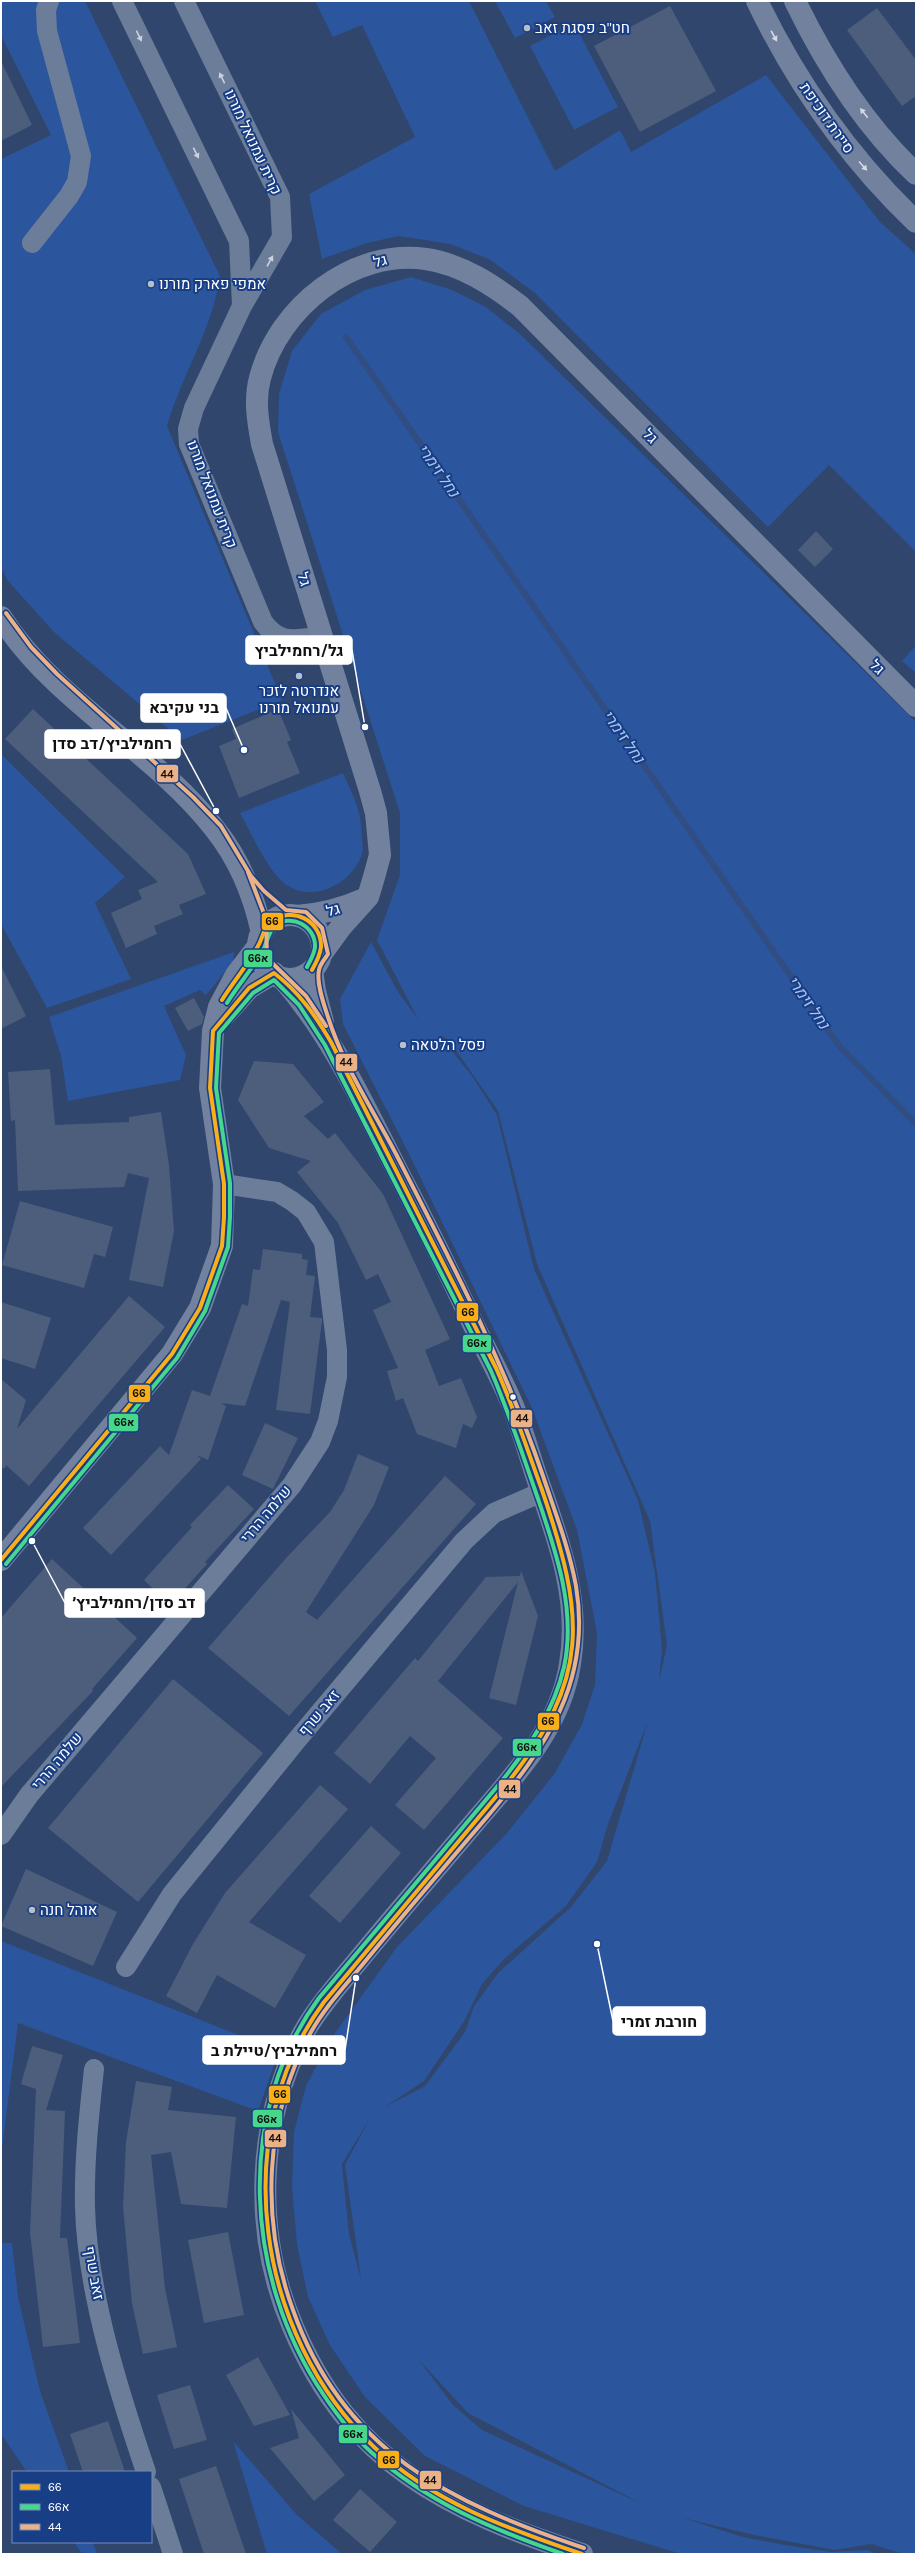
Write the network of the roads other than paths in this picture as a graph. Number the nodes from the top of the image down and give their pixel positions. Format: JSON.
{"nodes":[{"id":1,"x":49,"y":1,"type":"edge"},
{"id":2,"x":122,"y":1,"type":"edge"},
{"id":3,"x":184,"y":1,"type":"edge"},
{"id":4,"x":757,"y":1,"type":"edge"},
{"id":5,"x":795,"y":1,"type":"edge"},
{"id":6,"x":916,"y":174,"type":"edge"},
{"id":7,"x":916,"y":222,"type":"edge"},
{"id":8,"x":32,"y":243,"type":"dead end"},
{"id":9,"x":242,"y":306,"type":"junction"},
{"id":10,"x":1,"y":617,"type":"edge"},
{"id":11,"x":322,"y":636,"type":"junction"},
{"id":12,"x":916,"y":706,"type":"edge"},
{"id":13,"x":246,"y":880,"type":"junction"},
{"id":14,"x":368,"y":897,"type":"junction"},
{"id":15,"x":291,"y":916,"type":"junction"},
{"id":16,"x":260,"y":939,"type":"junction"},
{"id":17,"x":317,"y":961,"type":"junction"},
{"id":18,"x":278,"y":976,"type":"junction"},
{"id":19,"x":214,"y":1030,"type":"junction"},
{"id":20,"x":333,"y":1047,"type":"junction"},
{"id":21,"x":224,"y":1184,"type":"junction"},
{"id":22,"x":542,"y":1492,"type":"junction"},
{"id":23,"x":1,"y":1560,"type":"edge"},
{"id":24,"x":1,"y":1835,"type":"edge"},
{"id":25,"x":126,"y":1967,"type":"dead end"},
{"id":26,"x":94,"y":2068,"type":"dead end"},
{"id":27,"x":146,"y":2471,"type":"edge"},
{"id":28,"x":152,"y":2490,"type":"edge"},
{"id":29,"x":173,"y":2554,"type":"edge"},
{"id":30,"x":582,"y":2554,"type":"edge"}],
"edges":[{"from":1,"to":8,"type":"street"},
{"from":2,"to":9,"type":"street","name":"קרית עמנואל מורנו","one_way":true},
{"from":9,"to":3,"type":"street","name":"קרית עמנואל מורנו","one_way":true},
{"from":4,"to":7,"type":"street","name":"סיירת דוכיפת","one_way":true},
{"from":6,"to":5,"type":"street","one_way":true},
{"from":9,"to":11,"type":"street","name":"קרית עמנואל מורנו"},
{"from":10,"to":13,"type":"street"},
{"from":11,"to":12,"type":"street","name":"גל"},
{"from":11,"to":14,"type":"street","name":"גל"},
{"from":13,"to":15,"type":"street"},
{"from":13,"to":16,"type":"street"},
{"from":14,"to":15,"type":"street","name":"גל"},
{"from":14,"to":17,"type":"street","name":"גל"},
{"from":15,"to":16,"type":"street"},
{"from":15,"to":17,"type":"street"},
{"from":16,"to":18,"type":"street"},
{"from":16,"to":19,"type":"street"},
{"from":17,"to":18,"type":"street"},
{"from":17,"to":20,"type":"street"},
{"from":18,"to":19,"type":"street"},
{"from":18,"to":20,"type":"street"},
{"from":19,"to":21,"type":"street"},
{"from":20,"to":22,"type":"street"},
{"from":21,"to":23,"type":"street"},
{"from":21,"to":24,"type":"street","name":"שלמה הררי"},
{"from":22,"to":25,"type":"street","name":"זאב שרף"},
{"from":22,"to":30,"type":"street"},
{"from":26,"to":27,"type":"street","name":"זאב שרף"},
{"from":28,"to":29,"type":"street"}]}
